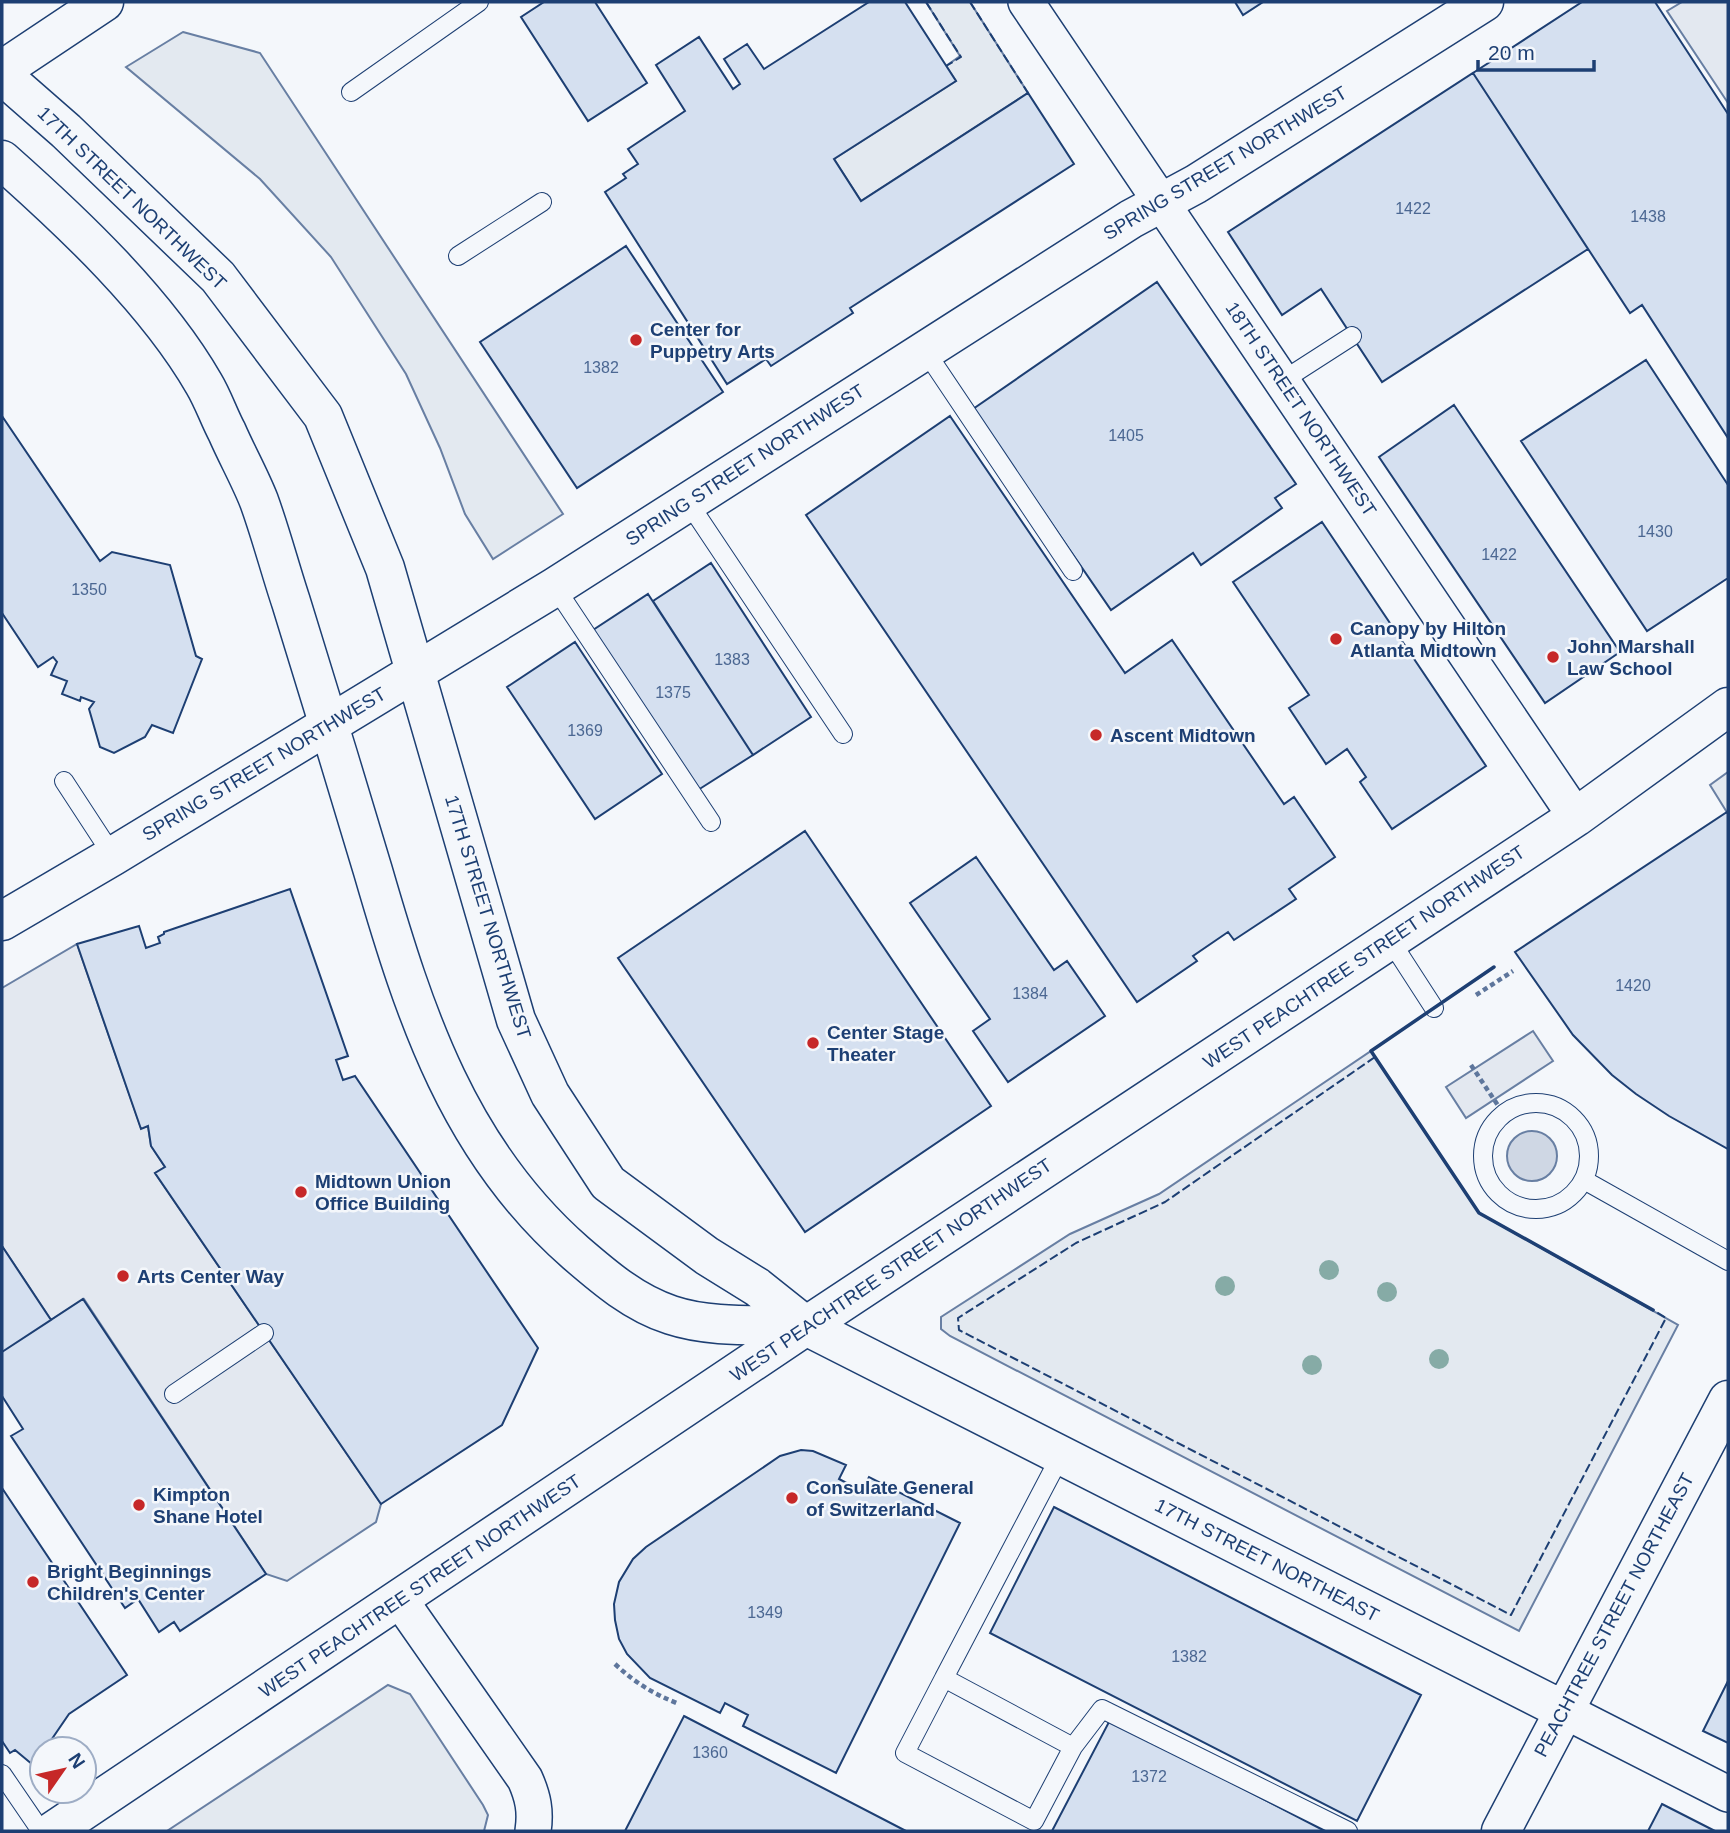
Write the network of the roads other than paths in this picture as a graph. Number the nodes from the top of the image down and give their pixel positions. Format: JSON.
{"nodes":[{"id":1,"x":104,"y":2,"type":"edge"},
{"id":2,"x":479,"y":2,"type":"edge"},
{"id":3,"x":1026,"y":2,"type":"edge"},
{"id":4,"x":1484,"y":2,"type":"edge"},
{"id":5,"x":2,"y":73,"type":"edge"},
{"id":6,"x":351,"y":92,"type":"dead end"},
{"id":7,"x":13,"y":170,"type":"edge"},
{"id":8,"x":542,"y":202,"type":"dead end"},
{"id":9,"x":1162,"y":202,"type":"junction"},
{"id":10,"x":458,"y":256,"type":"dead end"},
{"id":11,"x":1352,"y":336,"type":"dead end"},
{"id":12,"x":924,"y":349,"type":"junction"},
{"id":13,"x":1282,"y":381,"type":"junction"},
{"id":14,"x":688,"y":502,"type":"junction"},
{"id":15,"x":1073,"y":571,"type":"dead end"},
{"id":16,"x":555,"y":587,"type":"junction"},
{"id":17,"x":414,"y":673,"type":"junction"},
{"id":18,"x":1728,"y":707,"type":"edge"},
{"id":19,"x":328,"y":724,"type":"junction"},
{"id":20,"x":842,"y":734,"type":"dead end"},
{"id":21,"x":64,"y":781,"type":"dead end"},
{"id":22,"x":1576,"y":817,"type":"junction"},
{"id":23,"x":711,"y":822,"type":"dead end"},
{"id":24,"x":113,"y":856,"type":"junction"},
{"id":25,"x":2,"y":921,"type":"edge"},
{"id":26,"x":1390,"y":940,"type":"junction"},
{"id":27,"x":1434,"y":1008,"type":"dead end"},
{"id":28,"x":1584,"y":1180,"type":"junction"},
{"id":29,"x":1728,"y":1261,"type":"edge"},
{"id":30,"x":806,"y":1325,"type":"junction"},
{"id":31,"x":264,"y":1333,"type":"dead end"},
{"id":32,"x":174,"y":1394,"type":"dead end"},
{"id":33,"x":1728,"y":1400,"type":"edge"},
{"id":34,"x":1061,"y":1455,"type":"junction"},
{"id":35,"x":400,"y":1601,"type":"junction"},
{"id":36,"x":944,"y":1678,"type":"junction"},
{"id":37,"x":1563,"y":1710,"type":"junction"},
{"id":38,"x":1073,"y":1746,"type":"junction"},
{"id":39,"x":2,"y":1774,"type":"edge"},
{"id":40,"x":1728,"y":1794,"type":"edge"},
{"id":41,"x":1032,"y":1826,"type":"edge"},
{"id":42,"x":41,"y":1831,"type":"edge"},
{"id":43,"x":53,"y":1831,"type":"edge"},
{"id":44,"x":534,"y":1831,"type":"edge"},
{"id":45,"x":1348,"y":1831,"type":"edge"},
{"id":46,"x":1501,"y":1831,"type":"edge"}],
"edges":[{"from":1,"to":5,"type":"main road"},
{"from":2,"to":6,"type":"lane"},
{"from":3,"to":9,"type":"street","name":"18TH STREET NORTHWEST"},
{"from":4,"to":9,"type":"main road","name":"SPRING STREET NORTHWEST"},
{"from":5,"to":17,"type":"main road","name":"17TH STREET NORTHWEST"},
{"from":7,"to":19,"type":"main road"},
{"from":8,"to":10,"type":"lane"},
{"from":9,"to":12,"type":"main road","name":"SPRING STREET NORTHWEST"},
{"from":9,"to":13,"type":"street","name":"18TH STREET NORTHWEST"},
{"from":11,"to":13,"type":"lane"},
{"from":12,"to":14,"type":"main road","name":"SPRING STREET NORTHWEST"},
{"from":12,"to":15,"type":"lane"},
{"from":13,"to":22,"type":"street","name":"18TH STREET NORTHWEST"},
{"from":14,"to":16,"type":"main road","name":"SPRING STREET NORTHWEST"},
{"from":14,"to":20,"type":"lane"},
{"from":16,"to":17,"type":"main road","name":"SPRING STREET NORTHWEST"},
{"from":16,"to":23,"type":"lane"},
{"from":17,"to":19,"type":"main road","name":"SPRING STREET NORTHWEST"},
{"from":17,"to":30,"type":"main road","name":"17TH STREET NORTHWEST"},
{"from":18,"to":22,"type":"main road","name":"WEST PEACHTREE STREET NORTHWEST"},
{"from":19,"to":24,"type":"main road","name":"SPRING STREET NORTHWEST"},
{"from":19,"to":30,"type":"main road"},
{"from":21,"to":24,"type":"lane"},
{"from":22,"to":26,"type":"main road","name":"WEST PEACHTREE STREET NORTHWEST"},
{"from":24,"to":25,"type":"main road","name":"SPRING STREET NORTHWEST"},
{"from":26,"to":27,"type":"lane"},
{"from":26,"to":30,"type":"main road","name":"WEST PEACHTREE STREET NORTHWEST"},
{"from":28,"to":28,"type":"lane"},
{"from":28,"to":29,"type":"lane"},
{"from":30,"to":34,"type":"main road","name":"17TH STREET NORTHEAST"},
{"from":30,"to":35,"type":"main road","name":"WEST PEACHTREE STREET NORTHWEST"},
{"from":31,"to":32,"type":"lane"},
{"from":33,"to":37,"type":"main road","name":"PEACHTREE STREET NORTHEAST"},
{"from":34,"to":36,"type":"lane"},
{"from":34,"to":37,"type":"main road","name":"17TH STREET NORTHEAST"},
{"from":35,"to":43,"type":"main road","name":"WEST PEACHTREE STREET NORTHWEST"},
{"from":35,"to":44,"type":"street"},
{"from":36,"to":38,"type":"lane"},
{"from":36,"to":41,"type":"lane"},
{"from":37,"to":40,"type":"street","name":"17TH STREET NORTHEAST"},
{"from":37,"to":46,"type":"main road","name":"PEACHTREE STREET NORTHEAST"},
{"from":38,"to":41,"type":"lane"},
{"from":38,"to":45,"type":"lane"},
{"from":39,"to":42,"type":"lane"}]}
